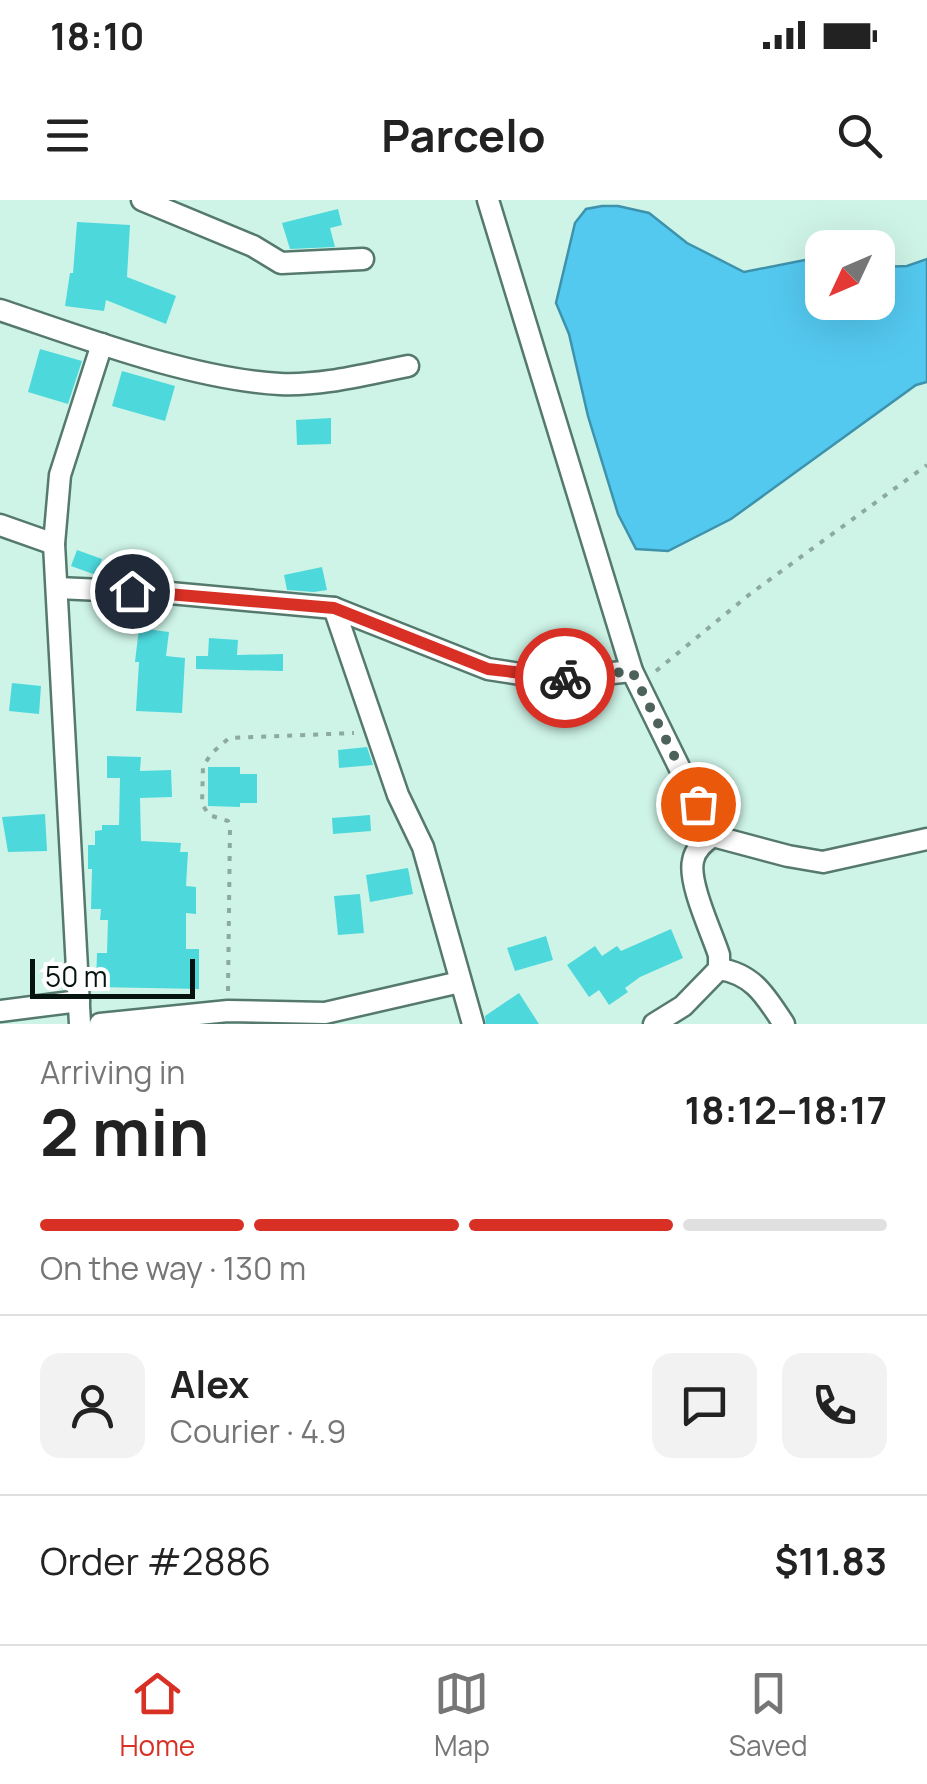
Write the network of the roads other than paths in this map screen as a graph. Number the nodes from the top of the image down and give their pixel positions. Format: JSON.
{"nodes":[{"id":1,"x":142,"y":200,"type":"edge"},
{"id":2,"x":488,"y":200,"type":"edge"},
{"id":3,"x":363,"y":259,"type":"dead end"},
{"id":4,"x":0,"y":310,"type":"edge"},
{"id":5,"x":102,"y":344,"type":"junction"},
{"id":6,"x":408,"y":366,"type":"dead end"},
{"id":7,"x":0,"y":525,"type":"edge"},
{"id":8,"x":54,"y":544,"type":"junction"},
{"id":9,"x":57,"y":588,"type":"junction"},
{"id":10,"x":334,"y":608,"type":"junction"},
{"id":11,"x":637,"y":680,"type":"junction"},
{"id":12,"x":713,"y":836,"type":"junction"},
{"id":13,"x":927,"y":839,"type":"edge"},
{"id":14,"x":719,"y":970,"type":"junction"},
{"id":15,"x":460,"y":982,"type":"junction"},
{"id":16,"x":78,"y":1000,"type":"junction"},
{"id":17,"x":0,"y":1011,"type":"edge"},
{"id":18,"x":325,"y":1018,"type":"edge"},
{"id":19,"x":80,"y":1024,"type":"edge"},
{"id":20,"x":100,"y":1024,"type":"edge"},
{"id":21,"x":473,"y":1024,"type":"edge"},
{"id":22,"x":654,"y":1024,"type":"edge"},
{"id":23,"x":784,"y":1024,"type":"edge"}],
"edges":[{"from":1,"to":3,"type":"street"},
{"from":2,"to":11,"type":"street"},
{"from":4,"to":5,"type":"street"},
{"from":5,"to":6,"type":"street"},
{"from":5,"to":8,"type":"street"},
{"from":7,"to":8,"type":"street"},
{"from":8,"to":9,"type":"street"},
{"from":9,"to":10,"type":"street"},
{"from":9,"to":16,"type":"street"},
{"from":10,"to":11,"type":"street"},
{"from":10,"to":15,"type":"street"},
{"from":11,"to":12,"type":"street"},
{"from":12,"to":13,"type":"street"},
{"from":12,"to":14,"type":"street"},
{"from":14,"to":22,"type":"street"},
{"from":14,"to":23,"type":"street"},
{"from":15,"to":18,"type":"street"},
{"from":15,"to":21,"type":"street"},
{"from":16,"to":17,"type":"street"},
{"from":16,"to":19,"type":"street"},
{"from":18,"to":20,"type":"street"}]}
